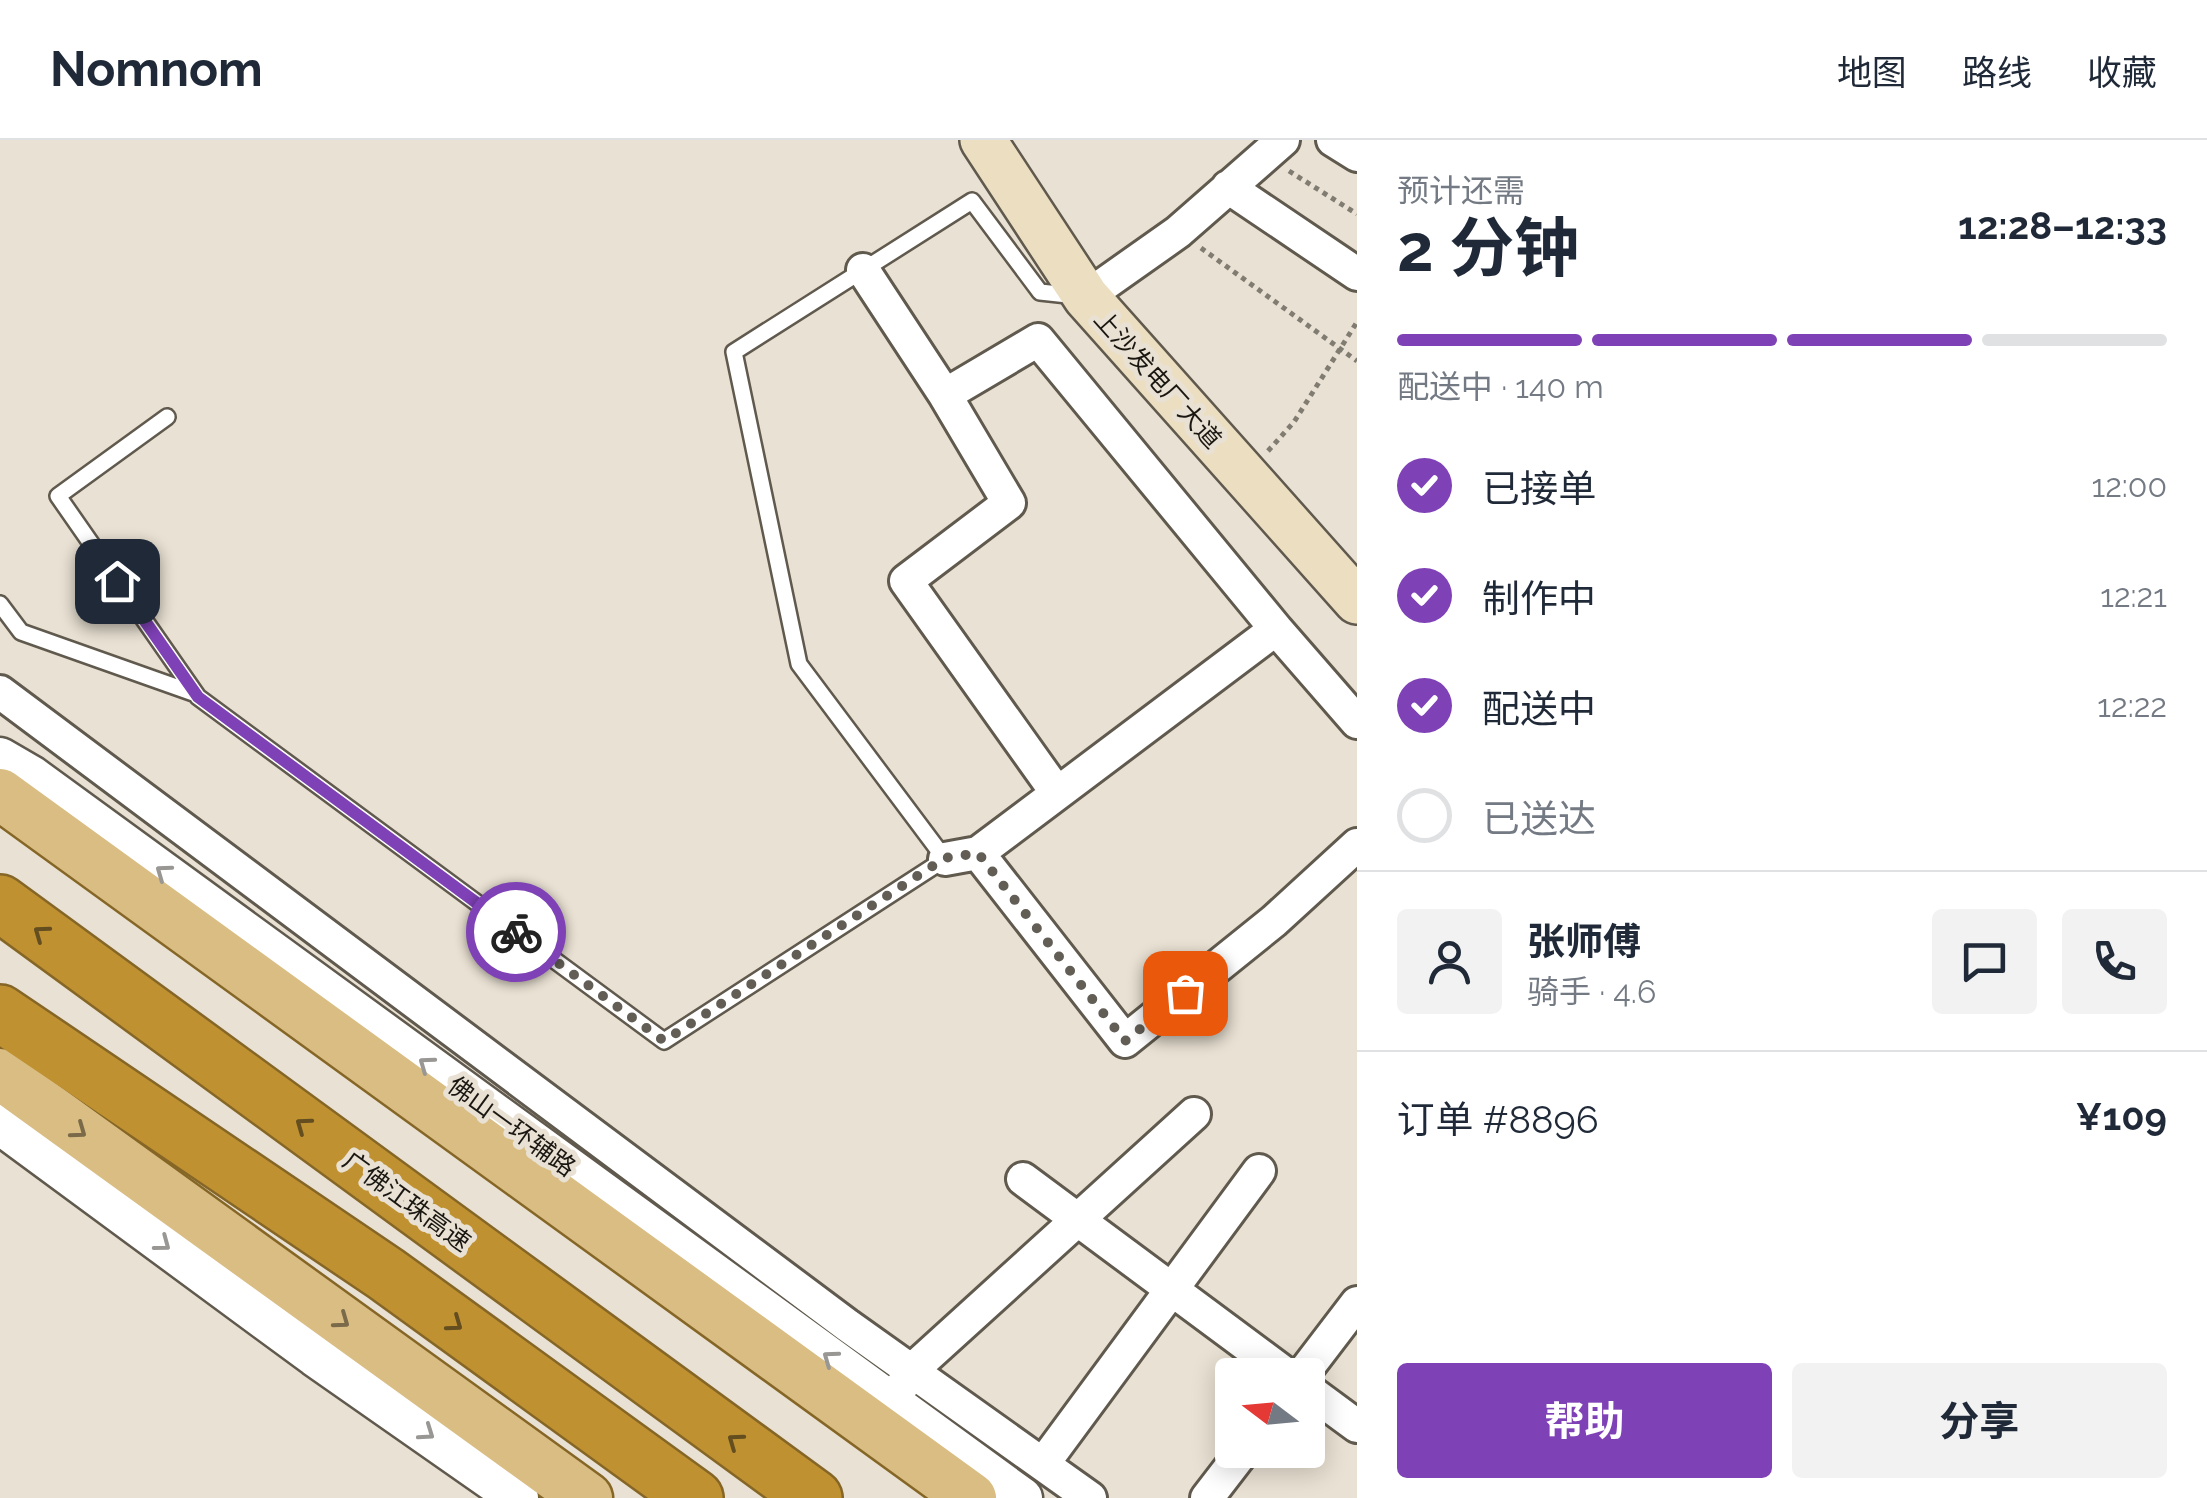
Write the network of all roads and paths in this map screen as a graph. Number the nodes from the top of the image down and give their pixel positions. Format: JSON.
{"nodes":[{"id":1,"x":982,"y":140,"type":"edge"},
{"id":2,"x":1332,"y":140,"type":"edge"},
{"id":3,"x":1274,"y":148,"type":"edge"},
{"id":4,"x":1357,"y":155,"type":"edge"},
{"id":5,"x":1228,"y":187,"type":"junction"},
{"id":6,"x":1357,"y":214,"type":"edge"},
{"id":7,"x":1178,"y":232,"type":"junction"},
{"id":8,"x":863,"y":270,"type":"junction"},
{"id":9,"x":1357,"y":274,"type":"edge"},
{"id":10,"x":1086,"y":297,"type":"junction"},
{"id":11,"x":1357,"y":322,"type":"edge"},
{"id":12,"x":1340,"y":349,"type":"junction"},
{"id":13,"x":1357,"y":361,"type":"edge"},
{"id":14,"x":945,"y":395,"type":"junction"},
{"id":15,"x":166,"y":416,"type":"dead end"},
{"id":16,"x":1246,"y":476,"type":"junction"},
{"id":17,"x":1357,"y":601,"type":"edge"},
{"id":18,"x":0,"y":604,"type":"edge"},
{"id":19,"x":1276,"y":629,"type":"junction"},
{"id":20,"x":0,"y":692,"type":"edge"},
{"id":21,"x":196,"y":694,"type":"junction"},
{"id":22,"x":1357,"y":722,"type":"edge"},
{"id":23,"x":0,"y":758,"type":"edge"},
{"id":24,"x":1057,"y":793,"type":"junction"},
{"id":25,"x":0,"y":794,"type":"edge"},
{"id":26,"x":1357,"y":846,"type":"edge"},
{"id":27,"x":978,"y":853,"type":"junction"},
{"id":28,"x":945,"y":858,"type":"junction"},
{"id":29,"x":0,"y":904,"type":"edge"},
{"id":30,"x":0,"y":1013,"type":"edge"},
{"id":31,"x":0,"y":1074,"type":"edge"},
{"id":32,"x":1194,"y":1114,"type":"dead end"},
{"id":33,"x":0,"y":1124,"type":"edge"},
{"id":34,"x":1259,"y":1172,"type":"dead end"},
{"id":35,"x":1023,"y":1178,"type":"dead end"},
{"id":36,"x":1078,"y":1220,"type":"junction"},
{"id":37,"x":1171,"y":1291,"type":"junction"},
{"id":38,"x":1357,"y":1303,"type":"edge"},
{"id":39,"x":1263,"y":1358,"type":"edge"},
{"id":40,"x":1315,"y":1358,"type":"edge"},
{"id":41,"x":902,"y":1386,"type":"junction"},
{"id":42,"x":1325,"y":1402,"type":"edge"},
{"id":43,"x":1357,"y":1426,"type":"edge"},
{"id":44,"x":1230,"y":1468,"type":"edge"},
{"id":45,"x":1032,"y":1481,"type":"edge"},
{"id":46,"x":971,"y":1484,"type":"edge"},
{"id":47,"x":518,"y":1498,"type":"edge"},
{"id":48,"x":587,"y":1498,"type":"edge"},
{"id":49,"x":695,"y":1498,"type":"edge"},
{"id":50,"x":814,"y":1498,"type":"edge"},
{"id":51,"x":1090,"y":1498,"type":"edge"},
{"id":52,"x":1207,"y":1498,"type":"edge"}],
"edges":[{"from":1,"to":10,"type":"main road","name":"上沙发电厂大道"},
{"from":2,"to":4,"type":"street"},
{"from":3,"to":5,"type":"street"},
{"from":3,"to":6,"type":"path"},
{"from":5,"to":7,"type":"street"},
{"from":5,"to":9,"type":"street"},
{"from":7,"to":10,"type":"street"},
{"from":7,"to":12,"type":"path"},
{"from":8,"to":10,"type":"lane"},
{"from":8,"to":14,"type":"street"},
{"from":8,"to":28,"type":"lane"},
{"from":10,"to":16,"type":"main road","name":"上沙发电厂大道"},
{"from":11,"to":12,"type":"path"},
{"from":12,"to":13,"type":"path"},
{"from":12,"to":16,"type":"path"},
{"from":14,"to":19,"type":"street"},
{"from":14,"to":24,"type":"street"},
{"from":15,"to":21,"type":"lane"},
{"from":16,"to":17,"type":"main road","name":"上沙发电厂大道"},
{"from":18,"to":21,"type":"lane"},
{"from":19,"to":22,"type":"street"},
{"from":19,"to":24,"type":"street"},
{"from":20,"to":41,"type":"street"},
{"from":21,"to":28,"type":"lane"},
{"from":41,"to":23,"type":"street","name":"佛山一环辅路","one_way":true},
{"from":24,"to":27,"type":"street"},
{"from":25,"to":46,"type":"main road","name":"佛山一环辅路"},
{"from":26,"to":27,"type":"street"},
{"from":27,"to":28,"type":"street"},
{"from":50,"to":29,"type":"highway","name":"广佛江珠高速","one_way":true},
{"from":30,"to":49,"type":"highway","one_way":true},
{"from":31,"to":48,"type":"main road","one_way":true},
{"from":32,"to":36,"type":"street"},
{"from":33,"to":47,"type":"street","one_way":true},
{"from":34,"to":37,"type":"street"},
{"from":35,"to":36,"type":"street"},
{"from":36,"to":37,"type":"street"},
{"from":36,"to":41,"type":"street"},
{"from":37,"to":39,"type":"street"},
{"from":37,"to":45,"type":"street"},
{"from":38,"to":40,"type":"street"},
{"from":41,"to":45,"type":"street"},
{"from":41,"to":46,"type":"street","name":"佛山一环辅路"},
{"from":42,"to":43,"type":"street"},
{"from":44,"to":52,"type":"street"},
{"from":45,"to":46,"type":"street","name":"佛山一环辅路"},
{"from":45,"to":51,"type":"street"}]}
